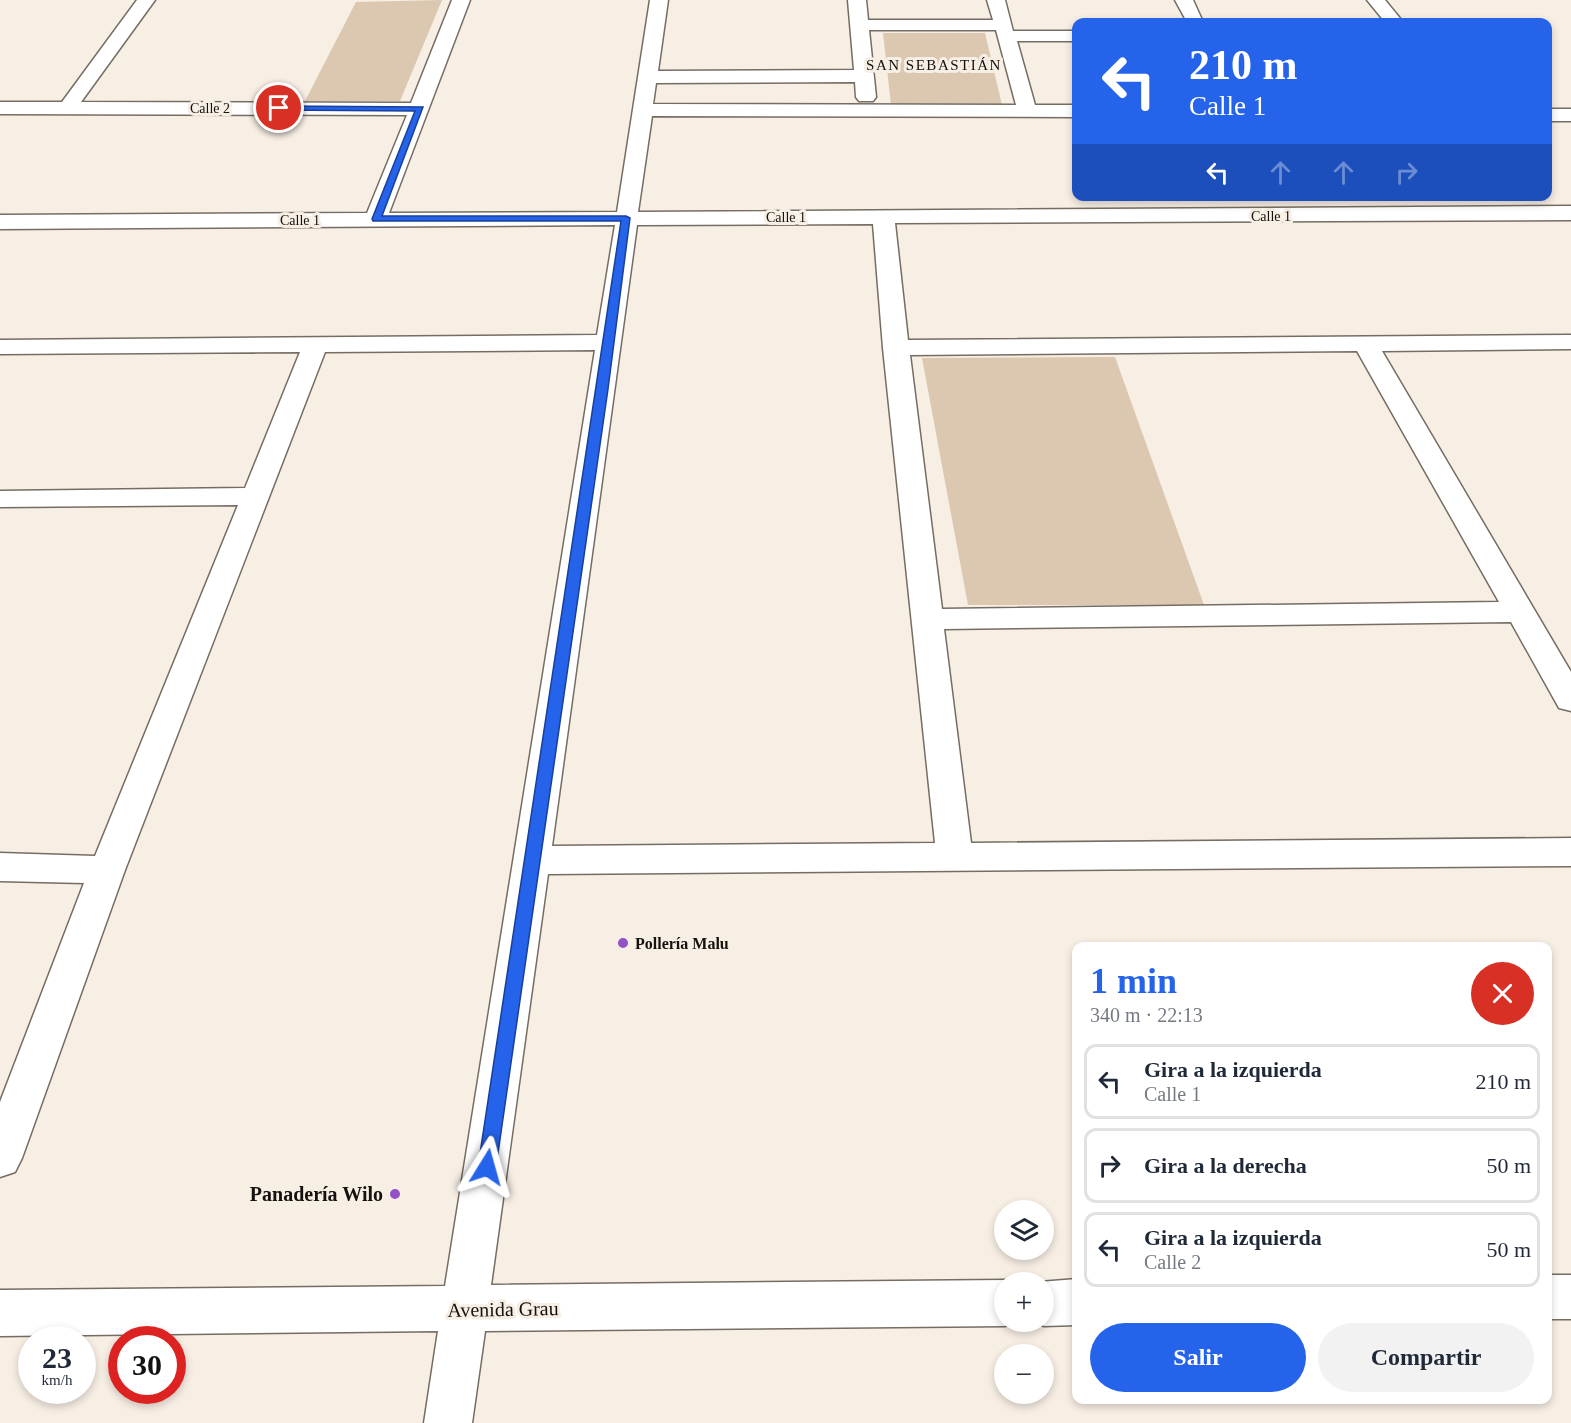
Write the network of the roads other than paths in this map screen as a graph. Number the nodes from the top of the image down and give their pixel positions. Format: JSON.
{"nodes":[{"id":1,"x":146,"y":0,"type":"edge"},
{"id":2,"x":461,"y":0,"type":"edge"},
{"id":3,"x":659,"y":0,"type":"edge"},
{"id":4,"x":857,"y":0,"type":"edge"},
{"id":5,"x":996,"y":0,"type":"edge"},
{"id":6,"x":1184,"y":0,"type":"edge"},
{"id":7,"x":1376,"y":0,"type":"edge"},
{"id":8,"x":1193,"y":18,"type":"edge"},
{"id":9,"x":1391,"y":18,"type":"edge"},
{"id":10,"x":859,"y":25,"type":"junction"},
{"id":11,"x":1005,"y":30,"type":"junction"},
{"id":12,"x":1072,"y":36,"type":"edge"},
{"id":13,"x":864,"y":76,"type":"junction"},
{"id":14,"x":648,"y":77,"type":"junction"},
{"id":15,"x":68,"y":107,"type":"junction"},
{"id":16,"x":0,"y":108,"type":"edge"},
{"id":17,"x":420,"y":109,"type":"junction"},
{"id":18,"x":644,"y":110,"type":"junction"},
{"id":19,"x":867,"y":111,"type":"junction"},
{"id":20,"x":1027,"y":111,"type":"junction"},
{"id":21,"x":1072,"y":111,"type":"edge"},
{"id":22,"x":1571,"y":114,"type":"edge"},
{"id":23,"x":1552,"y":115,"type":"edge"},
{"id":24,"x":1541,"y":205,"type":"edge"},
{"id":25,"x":1289,"y":206,"type":"edge"},
{"id":26,"x":883,"y":217,"type":"junction"},
{"id":27,"x":626,"y":218,"type":"junction"},
{"id":28,"x":376,"y":219,"type":"junction"},
{"id":29,"x":0,"y":222,"type":"edge"},
{"id":30,"x":1567,"y":223,"type":"edge"},
{"id":31,"x":610,"y":342,"type":"junction"},
{"id":32,"x":1571,"y":342,"type":"edge"},
{"id":33,"x":316,"y":344,"type":"junction"},
{"id":34,"x":1366,"y":345,"type":"junction"},
{"id":35,"x":0,"y":347,"type":"edge"},
{"id":36,"x":896,"y":348,"type":"junction"},
{"id":37,"x":256,"y":496,"type":"junction"},
{"id":38,"x":0,"y":499,"type":"edge"},
{"id":39,"x":1521,"y":612,"type":"junction"},
{"id":40,"x":929,"y":619,"type":"junction"},
{"id":41,"x":1571,"y":700,"type":"edge"},
{"id":42,"x":1571,"y":852,"type":"edge"},
{"id":43,"x":955,"y":857,"type":"junction"},
{"id":44,"x":532,"y":860,"type":"junction"},
{"id":45,"x":0,"y":867,"type":"edge"},
{"id":46,"x":107,"y":870,"type":"junction"},
{"id":47,"x":0,"y":1158,"type":"edge"},
{"id":48,"x":1552,"y":1297,"type":"edge"},
{"id":49,"x":1571,"y":1297,"type":"edge"},
{"id":50,"x":1072,"y":1302,"type":"edge"},
{"id":51,"x":994,"y":1303,"type":"edge"},
{"id":52,"x":1054,"y":1303,"type":"edge"},
{"id":53,"x":465,"y":1309,"type":"junction"},
{"id":54,"x":0,"y":1313,"type":"edge"},
{"id":55,"x":448,"y":1423,"type":"edge"}],
"edges":[{"from":1,"to":15,"type":"street"},
{"from":2,"to":17,"type":"street"},
{"from":3,"to":14,"type":"street"},
{"from":4,"to":10,"type":"street"},
{"from":5,"to":11,"type":"street"},
{"from":6,"to":8,"type":"street"},
{"from":7,"to":9,"type":"street"},
{"from":10,"to":11,"type":"street"},
{"from":10,"to":13,"type":"street"},
{"from":11,"to":12,"type":"street"},
{"from":11,"to":20,"type":"street"},
{"from":13,"to":14,"type":"street"},
{"from":13,"to":19,"type":"street"},
{"from":14,"to":18,"type":"street"},
{"from":15,"to":16,"type":"street","name":"Calle 2"},
{"from":15,"to":17,"type":"street","name":"Calle 2"},
{"from":17,"to":28,"type":"street"},
{"from":18,"to":19,"type":"street"},
{"from":18,"to":27,"type":"street"},
{"from":19,"to":20,"type":"street"},
{"from":20,"to":21,"type":"street"},
{"from":22,"to":23,"type":"street"},
{"from":24,"to":25,"type":"street","name":"Calle 1"},
{"from":24,"to":30,"type":"street"},
{"from":25,"to":26,"type":"street","name":"Calle 1"},
{"from":26,"to":27,"type":"street","name":"Calle 1"},
{"from":26,"to":36,"type":"street"},
{"from":27,"to":28,"type":"street","name":"Calle 1"},
{"from":27,"to":31,"type":"street"},
{"from":28,"to":29,"type":"street","name":"Calle 1"},
{"from":31,"to":33,"type":"street"},
{"from":31,"to":44,"type":"street"},
{"from":32,"to":34,"type":"street"},
{"from":33,"to":35,"type":"street"},
{"from":33,"to":37,"type":"street"},
{"from":34,"to":36,"type":"street"},
{"from":34,"to":39,"type":"street"},
{"from":36,"to":40,"type":"street"},
{"from":37,"to":38,"type":"street"},
{"from":37,"to":46,"type":"street"},
{"from":39,"to":40,"type":"street"},
{"from":39,"to":41,"type":"street"},
{"from":40,"to":43,"type":"street"},
{"from":42,"to":43,"type":"street"},
{"from":43,"to":44,"type":"street"},
{"from":44,"to":53,"type":"street"},
{"from":45,"to":46,"type":"street"},
{"from":46,"to":47,"type":"street"},
{"from":48,"to":49,"type":"street"},
{"from":50,"to":52,"type":"street"},
{"from":51,"to":53,"type":"street","name":"Avenida Grau"},
{"from":53,"to":54,"type":"street","name":"Avenida Grau"},
{"from":53,"to":55,"type":"street"}]}
